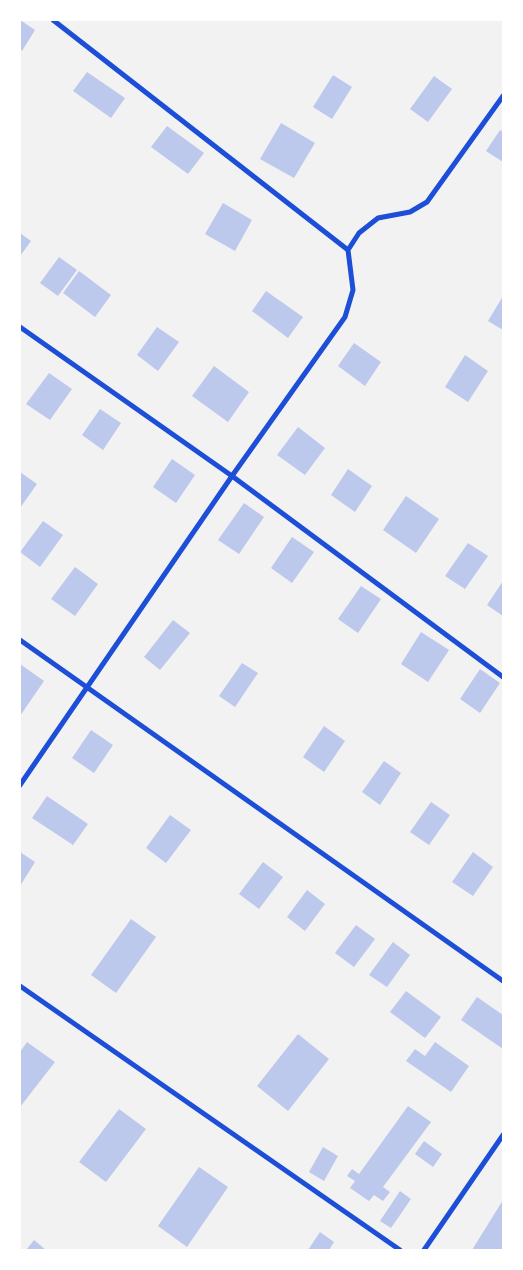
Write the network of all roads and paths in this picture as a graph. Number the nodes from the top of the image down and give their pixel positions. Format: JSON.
{"nodes":[{"id":1,"x":53,"y":20,"type":"edge"},
{"id":2,"x":503,"y":96,"type":"edge"},
{"id":3,"x":348,"y":250,"type":"junction"},
{"id":4,"x":20,"y":327,"type":"edge"},
{"id":5,"x":232,"y":476,"type":"junction"},
{"id":6,"x":20,"y":640,"type":"edge"},
{"id":7,"x":503,"y":677,"type":"edge"},
{"id":8,"x":87,"y":688,"type":"junction"},
{"id":9,"x":20,"y":785,"type":"edge"},
{"id":10,"x":503,"y":981,"type":"edge"},
{"id":11,"x":20,"y":986,"type":"edge"},
{"id":12,"x":503,"y":1135,"type":"edge"},
{"id":13,"x":400,"y":1250,"type":"edge"},
{"id":14,"x":424,"y":1250,"type":"edge"}],
"edges":[{"from":1,"to":3,"type":"street"},
{"from":2,"to":3,"type":"street"},
{"from":3,"to":5,"type":"street"},
{"from":4,"to":5,"type":"street"},
{"from":5,"to":7,"type":"street"},
{"from":5,"to":8,"type":"street"},
{"from":6,"to":8,"type":"street"},
{"from":8,"to":9,"type":"street"},
{"from":8,"to":10,"type":"street"},
{"from":11,"to":13,"type":"street"},
{"from":12,"to":14,"type":"street"}]}
